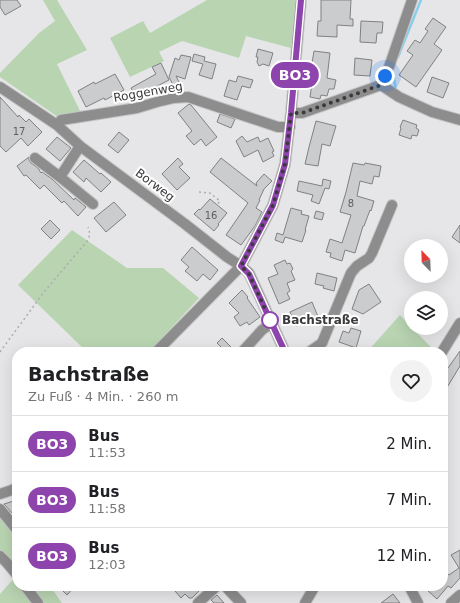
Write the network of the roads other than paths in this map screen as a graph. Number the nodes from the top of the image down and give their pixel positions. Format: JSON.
{"nodes":[{"id":1,"x":301,"y":0,"type":"edge"},
{"id":2,"x":412,"y":0,"type":"edge"},
{"id":3,"x":381,"y":85,"type":"junction"},
{"id":4,"x":0,"y":87,"type":"edge"},
{"id":5,"x":291,"y":113,"type":"junction"},
{"id":6,"x":460,"y":120,"type":"edge"},
{"id":7,"x":56,"y":125,"type":"junction"},
{"id":8,"x":290,"y":127,"type":"junction"},
{"id":9,"x":80,"y":146,"type":"junction"},
{"id":10,"x":35,"y":158,"type":"dead end"},
{"id":11,"x":60,"y":178,"type":"junction"},
{"id":12,"x":93,"y":204,"type":"dead end"},
{"id":13,"x":392,"y":205,"type":"dead end"},
{"id":14,"x":241,"y":266,"type":"junction"},
{"id":15,"x":272,"y":323,"type":"junction"},
{"id":16,"x":460,"y":323,"type":"edge"},
{"id":17,"x":161,"y":347,"type":"edge"},
{"id":18,"x":247,"y":347,"type":"edge"},
{"id":19,"x":283,"y":347,"type":"edge"},
{"id":20,"x":316,"y":347,"type":"edge"},
{"id":21,"x":445,"y":347,"type":"edge"},
{"id":22,"x":12,"y":490,"type":"edge"},
{"id":23,"x":0,"y":494,"type":"edge"},
{"id":24,"x":0,"y":509,"type":"edge"},
{"id":25,"x":12,"y":524,"type":"edge"},
{"id":26,"x":0,"y":556,"type":"edge"},
{"id":27,"x":12,"y":569,"type":"edge"},
{"id":28,"x":29,"y":591,"type":"edge"},
{"id":29,"x":211,"y":591,"type":"edge"},
{"id":30,"x":230,"y":591,"type":"edge"},
{"id":31,"x":312,"y":591,"type":"edge"},
{"id":32,"x":412,"y":591,"type":"edge"},
{"id":33,"x":460,"y":595,"type":"edge"},
{"id":34,"x":38,"y":603,"type":"edge"},
{"id":35,"x":198,"y":603,"type":"edge"},
{"id":36,"x":241,"y":603,"type":"edge"},
{"id":37,"x":306,"y":603,"type":"edge"},
{"id":38,"x":418,"y":603,"type":"edge"},
{"id":39,"x":451,"y":603,"type":"edge"}],
"edges":[{"from":1,"to":5,"type":"street"},
{"from":2,"to":3,"type":"street"},
{"from":3,"to":5,"type":"street"},
{"from":3,"to":6,"type":"street"},
{"from":4,"to":7,"type":"street","name":"Borweg"},
{"from":5,"to":8,"type":"street"},
{"from":7,"to":8,"type":"street","name":"Roggenweg"},
{"from":7,"to":9,"type":"street","name":"Borweg"},
{"from":8,"to":14,"type":"street"},
{"from":9,"to":11,"type":"street"},
{"from":9,"to":14,"type":"street","name":"Borweg"},
{"from":10,"to":11,"type":"street"},
{"from":11,"to":12,"type":"street"},
{"from":13,"to":20,"type":"street"},
{"from":14,"to":15,"type":"street","name":"Borweg"},
{"from":14,"to":17,"type":"street"},
{"from":15,"to":18,"type":"street"},
{"from":15,"to":19,"type":"street","name":"Borweg"},
{"from":16,"to":21,"type":"street"},
{"from":22,"to":23,"type":"street"},
{"from":24,"to":25,"type":"street"},
{"from":26,"to":27,"type":"street"},
{"from":28,"to":34,"type":"street"},
{"from":29,"to":35,"type":"street"},
{"from":30,"to":36,"type":"street"},
{"from":31,"to":37,"type":"street"},
{"from":32,"to":38,"type":"street"},
{"from":33,"to":39,"type":"street"}]}
